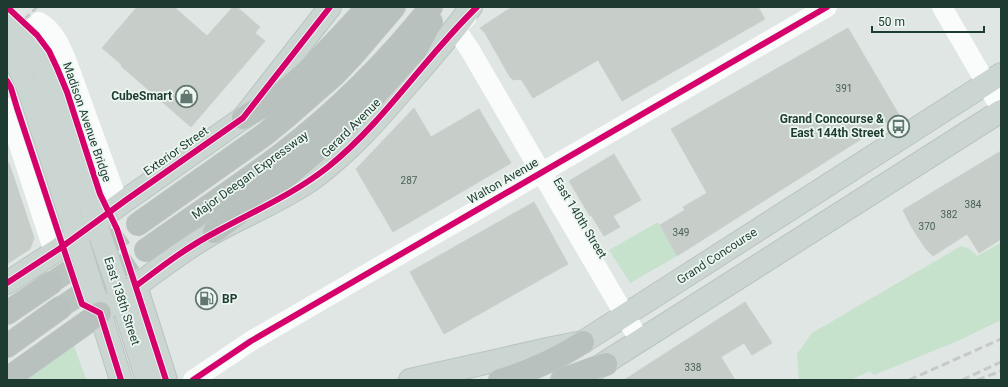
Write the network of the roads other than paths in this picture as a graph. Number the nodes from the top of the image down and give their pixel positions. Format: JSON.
{"nodes":[{"id":1,"x":330,"y":7,"type":"edge"},
{"id":2,"x":368,"y":7,"type":"edge"},
{"id":3,"x":394,"y":7,"type":"edge"},
{"id":4,"x":431,"y":7,"type":"edge"},
{"id":5,"x":439,"y":7,"type":"edge"},
{"id":6,"x":471,"y":7,"type":"edge"},
{"id":7,"x":477,"y":7,"type":"edge"},
{"id":8,"x":827,"y":7,"type":"edge"},
{"id":9,"x":942,"y":7,"type":"edge"},
{"id":10,"x":7,"y":26,"type":"edge"},
{"id":11,"x":456,"y":29,"type":"junction"},
{"id":12,"x":7,"y":54,"type":"edge"},
{"id":13,"x":994,"y":78,"type":"edge"},
{"id":14,"x":7,"y":108,"type":"edge"},
{"id":15,"x":1001,"y":110,"type":"edge"},
{"id":16,"x":243,"y":118,"type":"junction"},
{"id":17,"x":541,"y":172,"type":"junction"},
{"id":18,"x":119,"y":205,"type":"junction"},
{"id":19,"x":96,"y":223,"type":"junction"},
{"id":20,"x":138,"y":224,"type":"tunnel mouth"},
{"id":21,"x":214,"y":232,"type":"junction"},
{"id":22,"x":76,"y":236,"type":"junction"},
{"id":23,"x":146,"y":250,"type":"tunnel mouth"},
{"id":24,"x":54,"y":252,"type":"junction"},
{"id":25,"x":7,"y":283,"type":"edge"},
{"id":26,"x":51,"y":283,"type":"tunnel mouth"},
{"id":27,"x":128,"y":292,"type":"junction"},
{"id":28,"x":60,"y":308,"type":"tunnel mouth"},
{"id":29,"x":7,"y":313,"type":"edge"},
{"id":30,"x":100,"y":313,"type":"junction"},
{"id":31,"x":625,"y":315,"type":"junction"},
{"id":32,"x":640,"y":341,"type":"junction"},
{"id":33,"x":583,"y":342,"type":"junction"},
{"id":34,"x":7,"y":346,"type":"edge"},
{"id":35,"x":606,"y":364,"type":"junction"},
{"id":36,"x":7,"y":379,"type":"edge"},
{"id":37,"x":121,"y":380,"type":"edge"},
{"id":38,"x":147,"y":380,"type":"edge"},
{"id":39,"x":166,"y":380,"type":"edge"},
{"id":40,"x":193,"y":380,"type":"edge"},
{"id":41,"x":410,"y":380,"type":"edge"},
{"id":42,"x":500,"y":380,"type":"edge"},
{"id":43,"x":562,"y":380,"type":"edge"},
{"id":44,"x":578,"y":380,"type":"edge"}],
"edges":[{"from":1,"to":16,"type":"main road","name":"Exterior Street"},
{"from":2,"to":16,"type":"highway"},
{"from":3,"to":20,"type":"highway","name":"Major Deegan Expressway"},
{"from":4,"to":23,"type":"highway","name":"Major Deegan Expressway"},
{"from":5,"to":21,"type":"highway"},
{"from":6,"to":11,"type":"main road"},
{"from":7,"to":11,"type":"street","name":"Gerard Avenue"},
{"from":8,"to":17,"type":"street","name":"Walton Avenue"},
{"from":9,"to":13,"type":"street"},
{"from":10,"to":19,"type":"main road","name":"Madison Avenue Bridge","bridge":true},
{"from":11,"to":17,"type":"street","name":"East 140th Street"},
{"from":11,"to":21,"type":"main road","name":"Gerard Avenue"},
{"from":12,"to":18,"type":"street"},
{"from":12,"to":22,"type":"main road","bridge":true},
{"from":13,"to":15,"type":"street"},
{"from":13,"to":31,"type":"main road","name":"Grand Concourse"},
{"from":14,"to":24,"type":"street"},
{"from":15,"to":32,"type":"main road"},
{"from":16,"to":18,"type":"main road","name":"Exterior Street"},
{"from":17,"to":31,"type":"street","name":"East 140th Street"},
{"from":17,"to":40,"type":"street","name":"Walton Avenue"},
{"from":18,"to":19,"type":"main road","name":"Exterior Street"},
{"from":19,"to":22,"type":"main road","name":"Exterior Street"},
{"from":19,"to":27,"type":"main road","name":"East 138th Street"},
{"from":21,"to":27,"type":"main road","name":"Gerard Avenue"},
{"from":22,"to":24,"type":"main road","name":"Exterior Street"},
{"from":22,"to":30,"type":"main road","name":"East 138th Street"},
{"from":24,"to":25,"type":"main road","name":"Exterior Street"},
{"from":26,"to":29,"type":"highway"},
{"from":27,"to":30,"type":"main road","name":"Gerard Avenue"},
{"from":27,"to":38,"type":"main road","name":"East 138th Street"},
{"from":27,"to":39,"type":"main road"},
{"from":28,"to":34,"type":"highway"},
{"from":30,"to":36,"type":"highway"},
{"from":30,"to":37,"type":"main road","name":"East 138th Street"},
{"from":31,"to":32,"type":"street","name":"East 140th Street"},
{"from":31,"to":33,"type":"main road","name":"Grand Concourse"},
{"from":32,"to":35,"type":"main road"},
{"from":33,"to":41,"type":"main road","name":"Grand Concourse"},
{"from":33,"to":42,"type":"highway"},
{"from":35,"to":43,"type":"highway"},
{"from":35,"to":44,"type":"main road"}]}
